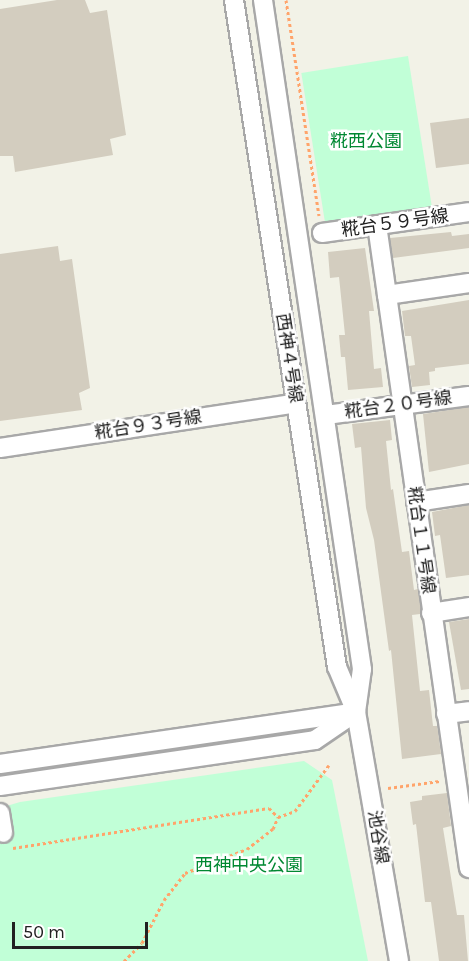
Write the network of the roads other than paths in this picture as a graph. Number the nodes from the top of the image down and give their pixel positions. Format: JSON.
{"nodes":[{"id":1,"x":234,"y":0,"type":"edge"},
{"id":2,"x":263,"y":0,"type":"edge"},
{"id":3,"x":469,"y":212,"type":"edge"},
{"id":4,"x":377,"y":225,"type":"junction"},
{"id":5,"x":322,"y":233,"type":"road end"},
{"id":6,"x":469,"y":282,"type":"edge"},
{"id":7,"x":387,"y":295,"type":"junction"},
{"id":8,"x":469,"y":396,"type":"edge"},
{"id":9,"x":296,"y":403,"type":"junction"},
{"id":10,"x":402,"y":406,"type":"junction"},
{"id":11,"x":326,"y":415,"type":"junction"},
{"id":12,"x":0,"y":448,"type":"edge"},
{"id":13,"x":469,"y":494,"type":"edge"},
{"id":14,"x":416,"y":502,"type":"junction"},
{"id":15,"x":469,"y":608,"type":"edge"},
{"id":16,"x":431,"y":613,"type":"junction"},
{"id":17,"x":469,"y":711,"type":"edge"},
{"id":18,"x":357,"y":712,"type":"junction"},
{"id":19,"x":446,"y":714,"type":"junction"},
{"id":20,"x":0,"y":764,"type":"edge"},
{"id":21,"x":0,"y":786,"type":"edge"},
{"id":22,"x":0,"y":813,"type":"edge"},
{"id":23,"x":4,"y":841,"type":"road end"},
{"id":24,"x":467,"y":842,"type":"edge"},
{"id":25,"x":469,"y":868,"type":"edge"},
{"id":26,"x":399,"y":961,"type":"edge"}],
"edges":[{"from":1,"to":9,"type":"street","name":"西神４号線"},
{"from":2,"to":11,"type":"street","name":"西神４号線"},
{"from":3,"to":4,"type":"street","name":"糀台５９号線"},
{"from":4,"to":5,"type":"street","name":"糀台５９号線"},
{"from":4,"to":7,"type":"street","name":"糀台１１号線"},
{"from":6,"to":7,"type":"street"},
{"from":7,"to":10,"type":"street","name":"糀台１１号線"},
{"from":8,"to":10,"type":"street","name":"糀台２０号線"},
{"from":9,"to":12,"type":"street","name":"糀台９３号線"},
{"from":9,"to":18,"type":"street","name":"西神４号線"},
{"from":10,"to":11,"type":"street","name":"糀台２０号線"},
{"from":10,"to":14,"type":"street","name":"糀台１１号線"},
{"from":11,"to":18,"type":"street","name":"西神４号線"},
{"from":13,"to":14,"type":"street"},
{"from":14,"to":16,"type":"street","name":"糀台１１号線"},
{"from":15,"to":16,"type":"street"},
{"from":16,"to":19,"type":"street","name":"糀台１１号線"},
{"from":17,"to":19,"type":"street"},
{"from":18,"to":20,"type":"street"},
{"from":18,"to":21,"type":"street"},
{"from":18,"to":26,"type":"street","name":"池谷線"},
{"from":19,"to":24,"type":"street","name":"糀台１１号線"},
{"from":22,"to":23,"type":"street"},
{"from":24,"to":25,"type":"street","name":"糀台１１号線"}]}
